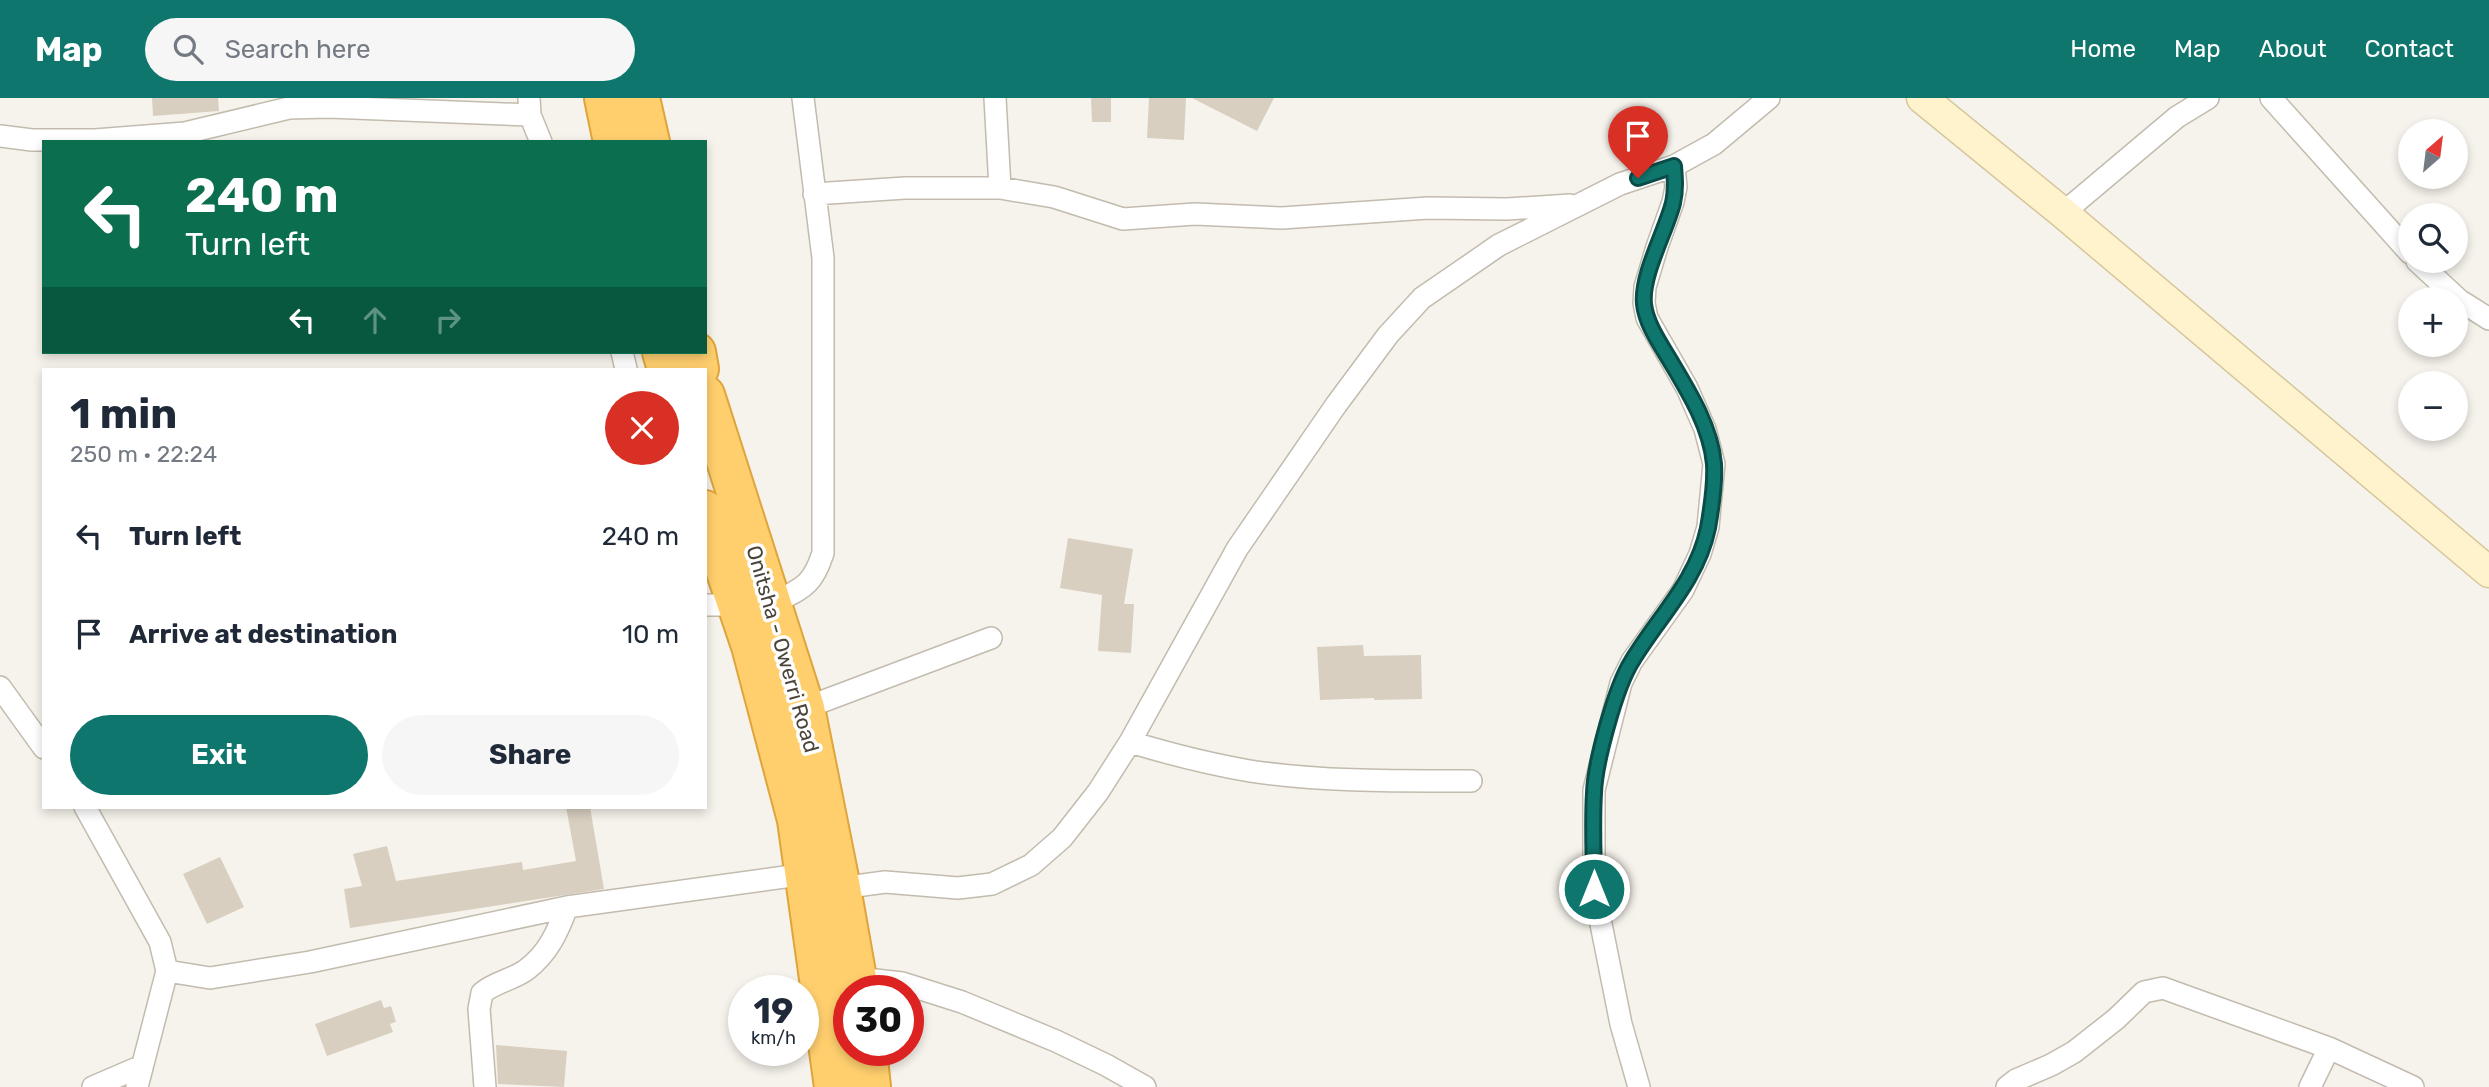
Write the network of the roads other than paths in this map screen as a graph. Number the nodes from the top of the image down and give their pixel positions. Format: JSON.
{"nodes":[{"id":1,"x":604,"y":98,"type":"edge"},
{"id":2,"x":640,"y":98,"type":"edge"},
{"id":3,"x":803,"y":98,"type":"edge"},
{"id":4,"x":995,"y":98,"type":"edge"},
{"id":5,"x":1769,"y":98,"type":"edge"},
{"id":6,"x":1922,"y":98,"type":"edge"},
{"id":7,"x":2208,"y":98,"type":"edge"},
{"id":8,"x":2271,"y":98,"type":"edge"},
{"id":9,"x":530,"y":107,"type":"edge"},
{"id":10,"x":0,"y":136,"type":"edge"},
{"id":11,"x":42,"y":140,"type":"edge"},
{"id":12,"x":106,"y":140,"type":"edge"},
{"id":13,"x":540,"y":140,"type":"edge"},
{"id":14,"x":613,"y":140,"type":"edge"},
{"id":15,"x":650,"y":140,"type":"edge"},
{"id":16,"x":1674,"y":166,"type":"junction"},
{"id":17,"x":1000,"y":188,"type":"junction"},
{"id":18,"x":814,"y":194,"type":"junction"},
{"id":19,"x":1580,"y":205,"type":"junction"},
{"id":20,"x":2063,"y":213,"type":"junction"},
{"id":21,"x":2398,"y":240,"type":"edge"},
{"id":22,"x":2430,"y":273,"type":"edge"},
{"id":23,"x":2489,"y":319,"type":"edge"},
{"id":24,"x":707,"y":408,"type":"edge"},
{"id":25,"x":707,"y":516,"type":"edge"},
{"id":26,"x":2489,"y":572,"type":"edge"},
{"id":27,"x":738,"y":605,"type":"edge"},
{"id":28,"x":991,"y":638,"type":"dead end"},
{"id":29,"x":0,"y":687,"type":"edge"},
{"id":30,"x":805,"y":708,"type":"junction"},
{"id":31,"x":1130,"y":742,"type":"junction"},
{"id":32,"x":42,"y":745,"type":"edge"},
{"id":33,"x":1471,"y":781,"type":"dead end"},
{"id":34,"x":86,"y":809,"type":"edge"},
{"id":35,"x":806,"y":874,"type":"junction"},
{"id":36,"x":841,"y":888,"type":"junction"},
{"id":37,"x":567,"y":907,"type":"junction"},
{"id":38,"x":167,"y":971,"type":"junction"},
{"id":39,"x":856,"y":975,"type":"edge"},
{"id":40,"x":924,"y":990,"type":"edge"},
{"id":41,"x":2329,"y":1048,"type":"junction"},
{"id":42,"x":869,"y":1066,"type":"edge"},
{"id":43,"x":139,"y":1077,"type":"edge"},
{"id":44,"x":93,"y":1087,"type":"edge"},
{"id":45,"x":485,"y":1087,"type":"edge"},
{"id":46,"x":834,"y":1087,"type":"edge"},
{"id":47,"x":871,"y":1087,"type":"edge"},
{"id":48,"x":1145,"y":1087,"type":"edge"},
{"id":49,"x":1639,"y":1087,"type":"edge"},
{"id":50,"x":2007,"y":1087,"type":"edge"},
{"id":51,"x":2310,"y":1087,"type":"edge"},
{"id":52,"x":2413,"y":1087,"type":"edge"}],
"edges":[{"from":1,"to":14,"type":"highway"},
{"from":2,"to":15,"type":"highway"},
{"from":3,"to":18,"type":"street"},
{"from":4,"to":17,"type":"street"},
{"from":5,"to":16,"type":"street"},
{"from":6,"to":20,"type":"street"},
{"from":7,"to":20,"type":"street"},
{"from":8,"to":21,"type":"street"},
{"from":9,"to":12,"type":"street"},
{"from":9,"to":13,"type":"street"},
{"from":10,"to":11,"type":"street"},
{"from":16,"to":19,"type":"street"},
{"from":16,"to":49,"type":"street"},
{"from":17,"to":18,"type":"street"},
{"from":17,"to":19,"type":"street"},
{"from":18,"to":27,"type":"street"},
{"from":19,"to":31,"type":"street"},
{"from":20,"to":26,"type":"street"},
{"from":22,"to":23,"type":"street"},
{"from":24,"to":27,"type":"highway","name":"Onitsha - Owerri Road"},
{"from":25,"to":27,"type":"highway","name":"Onitsha - Owerri Road"},
{"from":27,"to":30,"type":"highway","name":"Onitsha - Owerri Road"},
{"from":27,"to":35,"type":"highway","name":"Onitsha - Owerri Road"},
{"from":28,"to":30,"type":"street"},
{"from":29,"to":32,"type":"street"},
{"from":30,"to":36,"type":"highway","name":"Onitsha - Owerri Road"},
{"from":31,"to":33,"type":"street"},
{"from":31,"to":36,"type":"street"},
{"from":34,"to":38,"type":"street"},
{"from":35,"to":37,"type":"street"},
{"from":35,"to":46,"type":"highway","name":"Onitsha - Owerri Road"},
{"from":36,"to":39,"type":"highway","name":"Onitsha - Owerri Road"},
{"from":37,"to":38,"type":"street"},
{"from":37,"to":45,"type":"street"},
{"from":38,"to":43,"type":"street"},
{"from":40,"to":48,"type":"street"},
{"from":41,"to":50,"type":"street"},
{"from":41,"to":51,"type":"street"},
{"from":41,"to":52,"type":"street"},
{"from":42,"to":47,"type":"highway"},
{"from":43,"to":44,"type":"street"}]}
